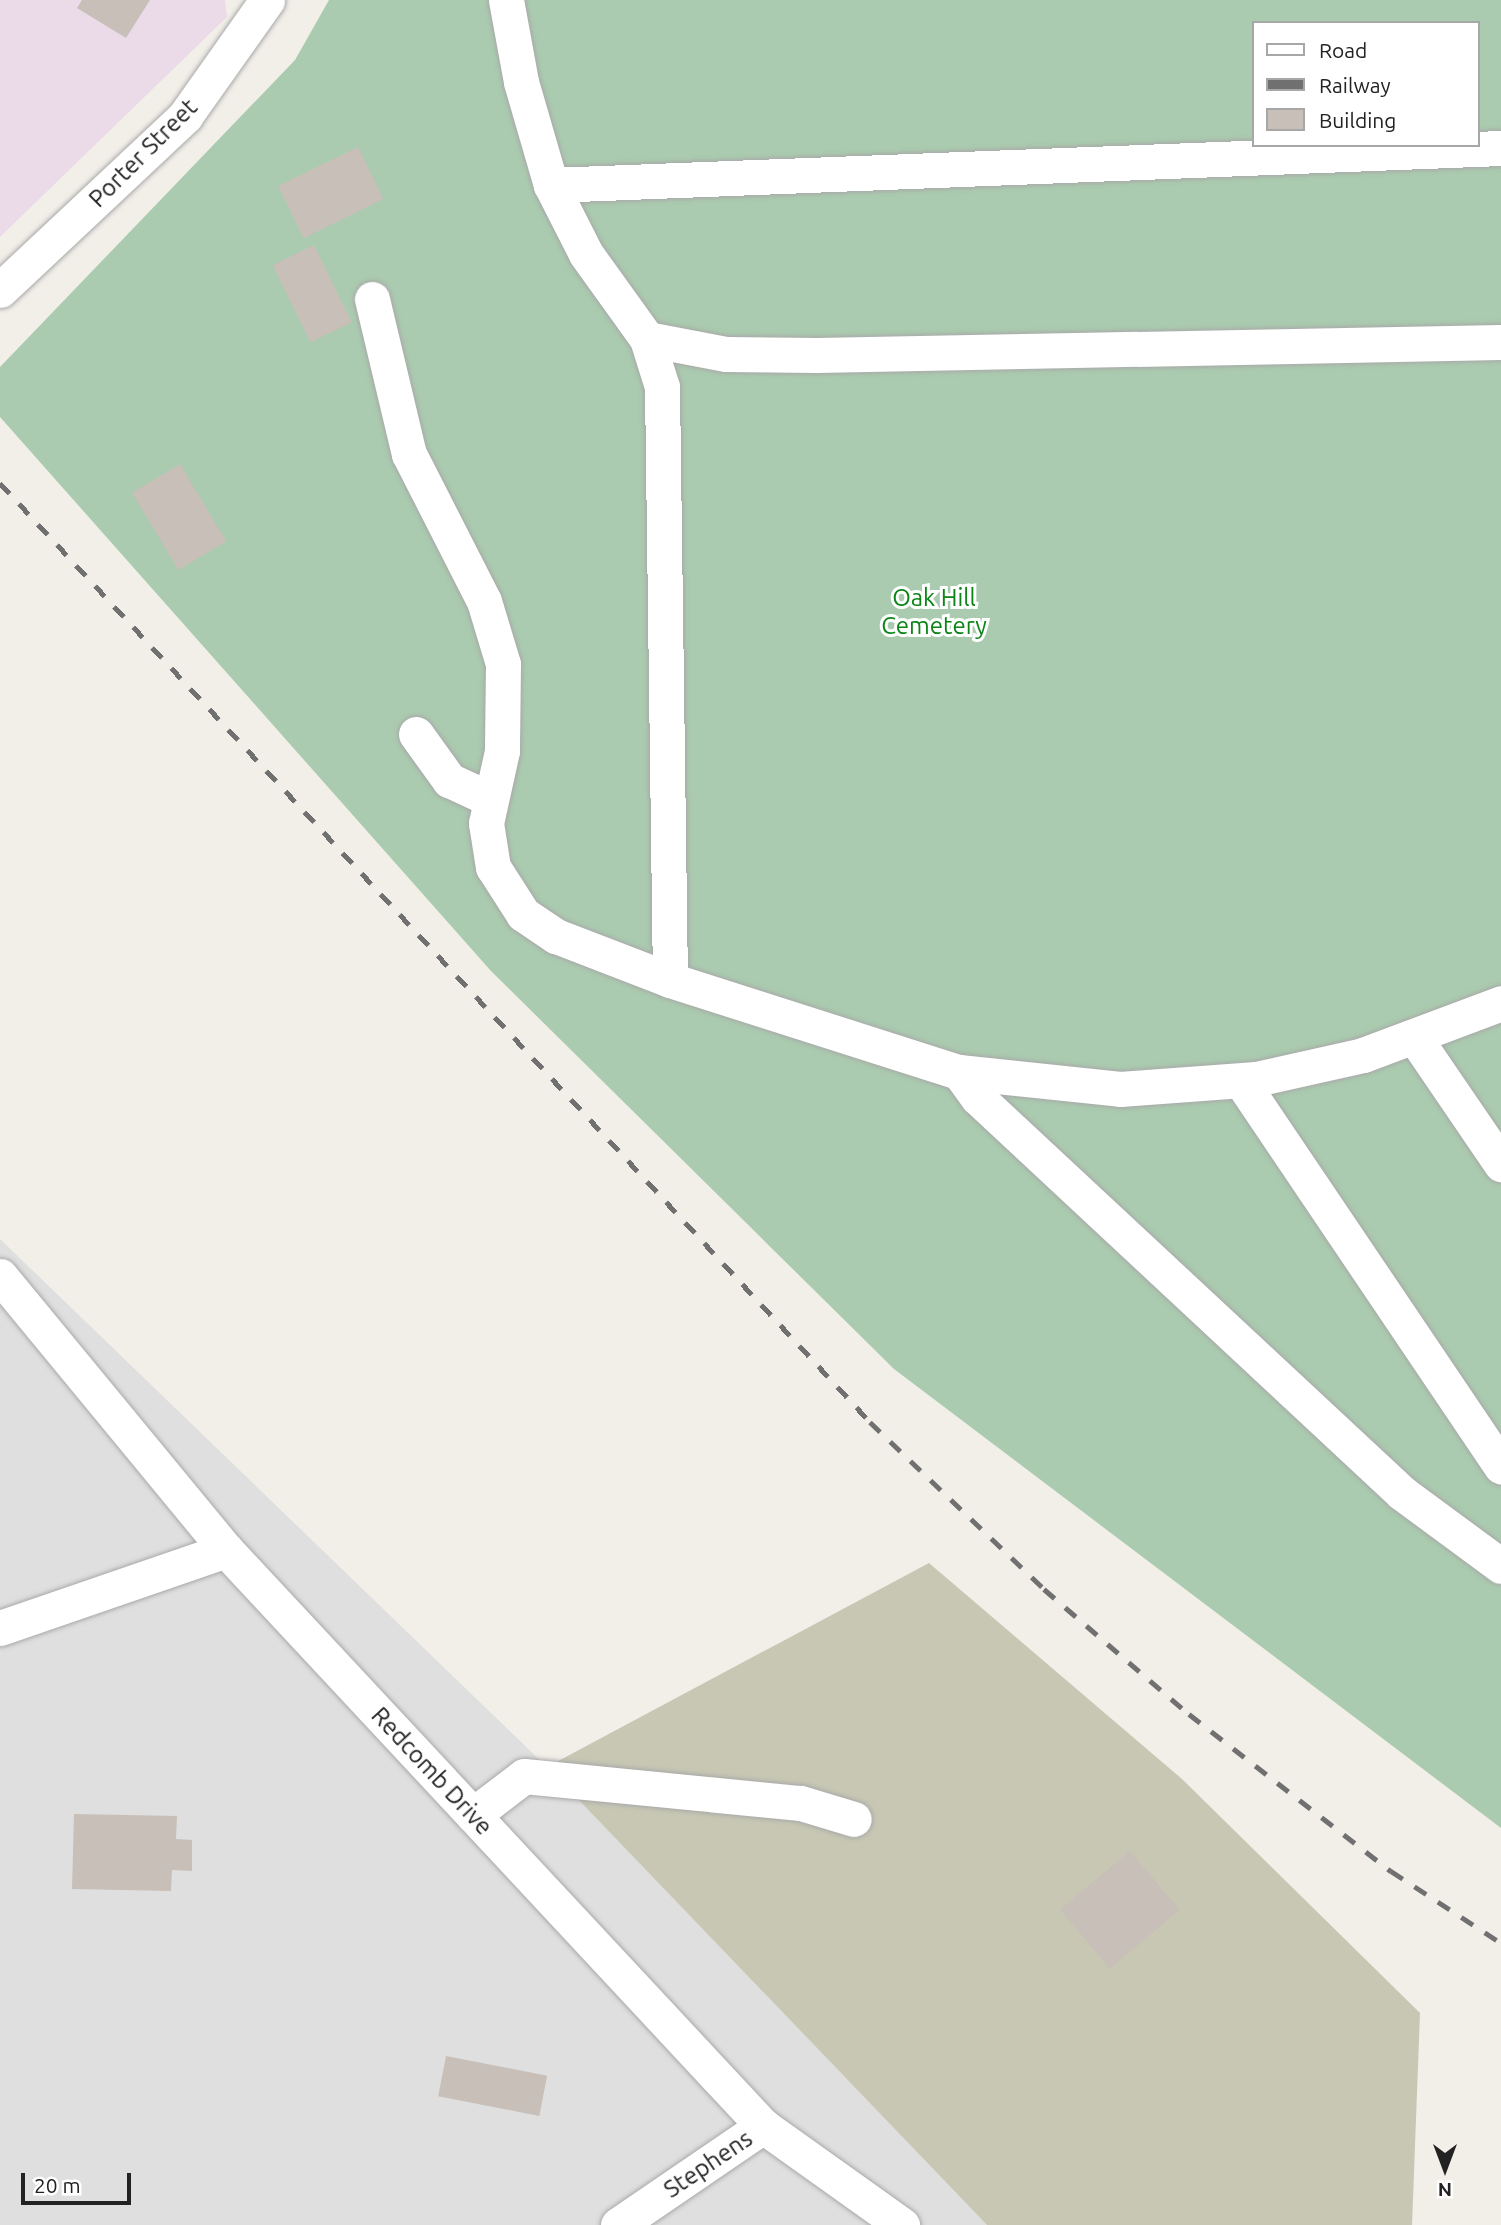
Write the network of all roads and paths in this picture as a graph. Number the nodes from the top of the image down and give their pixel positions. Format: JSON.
{"nodes":[{"id":1,"x":267,"y":0,"type":"edge"},
{"id":2,"x":506,"y":0,"type":"edge"},
{"id":3,"x":1501,"y":148,"type":"edge"},
{"id":4,"x":551,"y":185,"type":"junction"},
{"id":5,"x":0,"y":290,"type":"edge"},
{"id":6,"x":372,"y":299,"type":"dead end"},
{"id":7,"x":647,"y":339,"type":"junction"},
{"id":8,"x":1501,"y":342,"type":"edge"},
{"id":9,"x":416,"y":734,"type":"dead end"},
{"id":10,"x":490,"y":799,"type":"junction"},
{"id":11,"x":670,"y":980,"type":"junction"},
{"id":12,"x":1501,"y":1003,"type":"edge"},
{"id":13,"x":1415,"y":1038,"type":"junction"},
{"id":14,"x":959,"y":1072,"type":"junction"},
{"id":15,"x":1241,"y":1081,"type":"junction"},
{"id":16,"x":1501,"y":1164,"type":"edge"},
{"id":17,"x":0,"y":1276,"type":"edge"},
{"id":18,"x":1501,"y":1467,"type":"edge"},
{"id":19,"x":226,"y":1550,"type":"junction"},
{"id":20,"x":1501,"y":1566,"type":"edge"},
{"id":21,"x":0,"y":1628,"type":"edge"},
{"id":22,"x":473,"y":1815,"type":"junction"},
{"id":23,"x":854,"y":1819,"type":"dead end"},
{"id":24,"x":763,"y":2126,"type":"junction"},
{"id":25,"x":618,"y":2225,"type":"edge"},
{"id":26,"x":902,"y":2225,"type":"edge"}],
"edges":[{"from":1,"to":5,"type":"street","name":"Porter Street"},
{"from":2,"to":4,"type":"street"},
{"from":3,"to":4,"type":"street"},
{"from":4,"to":7,"type":"street"},
{"from":6,"to":10,"type":"street"},
{"from":7,"to":8,"type":"street"},
{"from":7,"to":11,"type":"street"},
{"from":9,"to":10,"type":"street"},
{"from":10,"to":11,"type":"street"},
{"from":11,"to":14,"type":"street"},
{"from":12,"to":13,"type":"street"},
{"from":13,"to":15,"type":"street"},
{"from":13,"to":16,"type":"street"},
{"from":14,"to":15,"type":"street"},
{"from":14,"to":20,"type":"street"},
{"from":15,"to":18,"type":"street"},
{"from":17,"to":19,"type":"street","name":"Redcomb Drive"},
{"from":19,"to":21,"type":"street"},
{"from":19,"to":22,"type":"street","name":"Redcomb Drive"},
{"from":22,"to":23,"type":"street"},
{"from":22,"to":24,"type":"street","name":"Redcomb Drive"},
{"from":24,"to":25,"type":"street","name":"Stephens"},
{"from":24,"to":26,"type":"street","name":"Redcomb Drive"}]}
